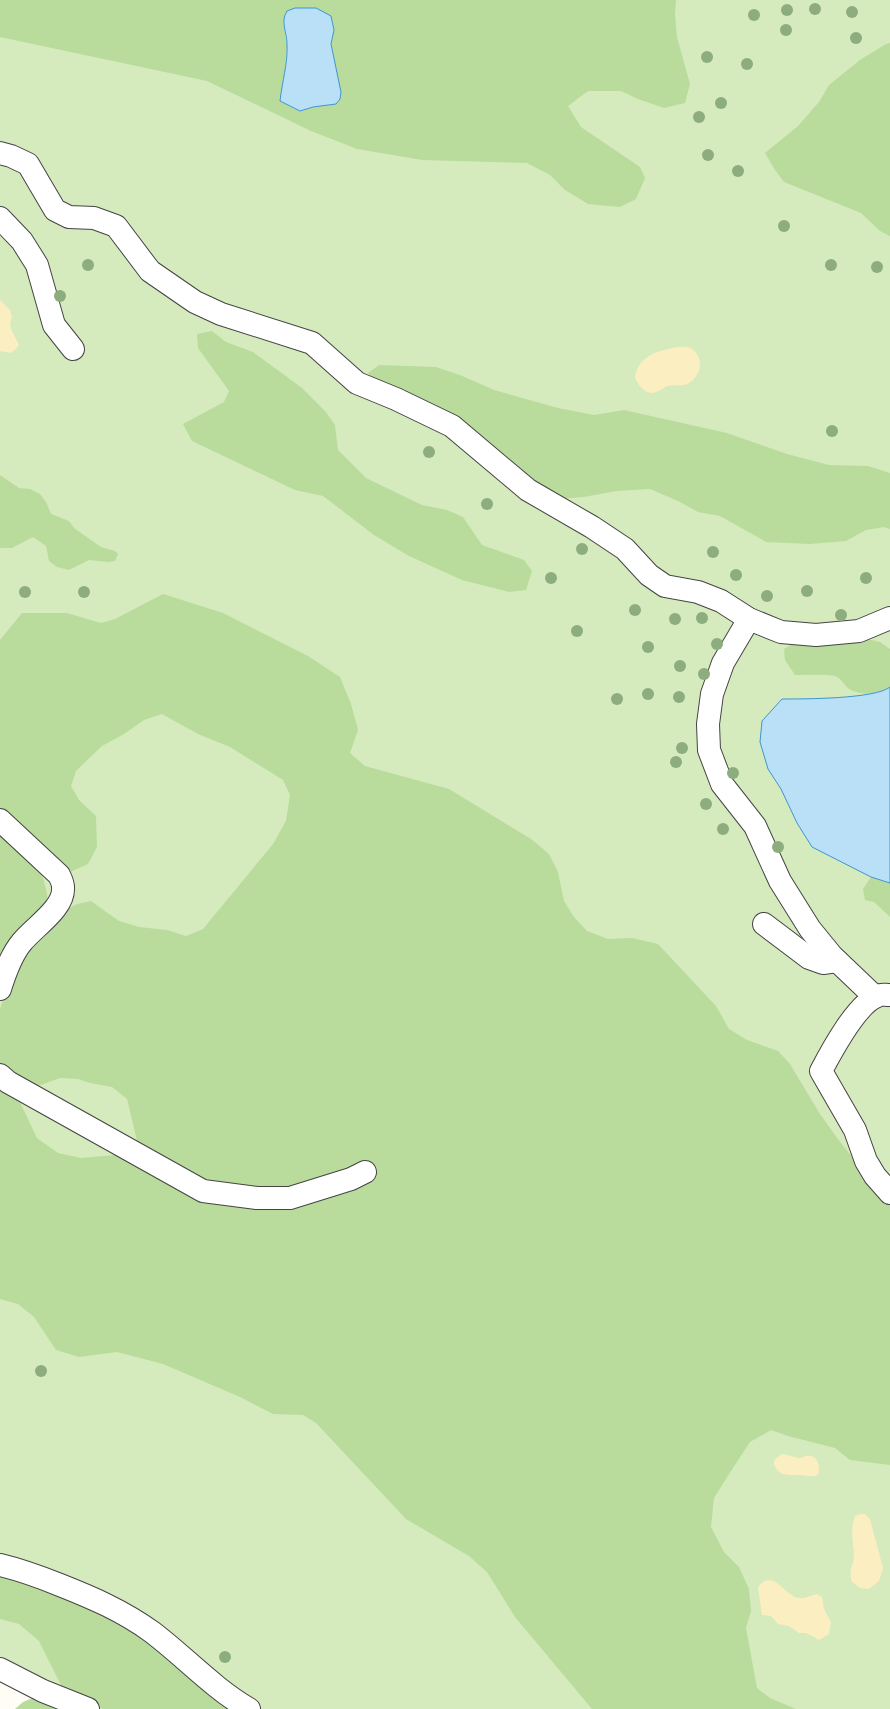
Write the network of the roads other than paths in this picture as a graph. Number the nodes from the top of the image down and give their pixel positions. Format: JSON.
{"nodes":[{"id":1,"x":0,"y":153,"type":"edge"},
{"id":2,"x":0,"y":218,"type":"edge"},
{"id":3,"x":72,"y":349,"type":"dead end"},
{"id":4,"x":890,"y":618,"type":"edge"},
{"id":5,"x":749,"y":619,"type":"junction"},
{"id":6,"x":0,"y":820,"type":"edge"},
{"id":7,"x":764,"y":924,"type":"dead end"},
{"id":8,"x":837,"y":961,"type":"junction"},
{"id":9,"x":0,"y":989,"type":"edge"},
{"id":10,"x":883,"y":996,"type":"edge"},
{"id":11,"x":0,"y":1076,"type":"edge"},
{"id":12,"x":365,"y":1172,"type":"dead end"},
{"id":13,"x":890,"y":1193,"type":"edge"},
{"id":14,"x":0,"y":1565,"type":"edge"},
{"id":15,"x":0,"y":1669,"type":"edge"},
{"id":16,"x":88,"y":1709,"type":"edge"},
{"id":17,"x":249,"y":1709,"type":"edge"}],
"edges":[{"from":1,"to":5,"type":"lane"},
{"from":2,"to":3,"type":"lane"},
{"from":4,"to":5,"type":"lane"},
{"from":5,"to":8,"type":"lane"},
{"from":6,"to":9,"type":"lane"},
{"from":7,"to":8,"type":"lane"},
{"from":8,"to":10,"type":"lane"},
{"from":10,"to":13,"type":"lane"},
{"from":11,"to":12,"type":"lane"},
{"from":14,"to":17,"type":"lane"},
{"from":15,"to":16,"type":"lane"}]}
